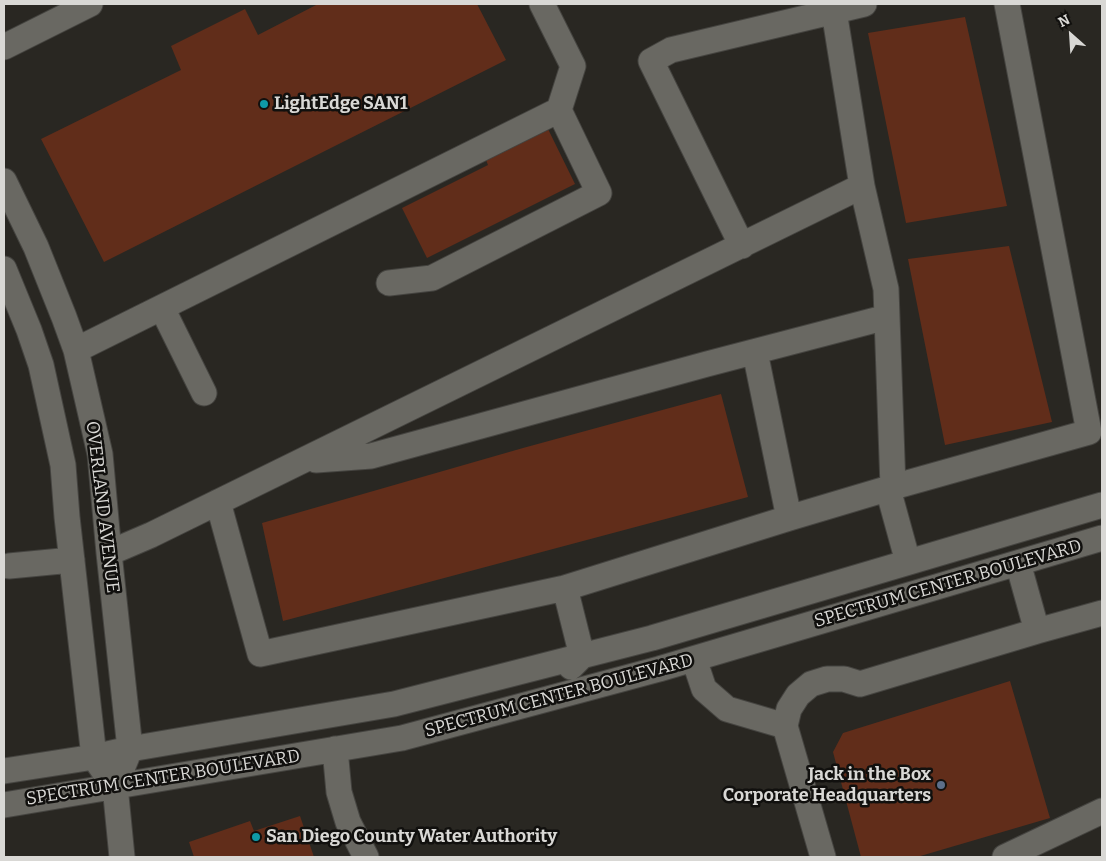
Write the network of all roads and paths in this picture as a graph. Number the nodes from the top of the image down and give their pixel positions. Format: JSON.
{"nodes":[{"id":1,"x":90,"y":4,"type":"edge"},
{"id":2,"x":542,"y":4,"type":"edge"},
{"id":3,"x":864,"y":4,"type":"edge"},
{"id":4,"x":1007,"y":4,"type":"edge"},
{"id":5,"x":834,"y":11,"type":"junction"},
{"id":6,"x":6,"y":39,"type":"edge"},
{"id":7,"x":558,"y":110,"type":"junction"},
{"id":8,"x":4,"y":181,"type":"edge"},
{"id":9,"x":862,"y":186,"type":"junction"},
{"id":10,"x":742,"y":246,"type":"junction"},
{"id":11,"x":4,"y":269,"type":"edge"},
{"id":12,"x":388,"y":283,"type":"dead end"},
{"id":13,"x":162,"y":308,"type":"junction"},
{"id":14,"x":887,"y":317,"type":"junction"},
{"id":15,"x":76,"y":350,"type":"junction"},
{"id":16,"x":754,"y":352,"type":"junction"},
{"id":17,"x":204,"y":393,"type":"dead end"},
{"id":18,"x":302,"y":461,"type":"junction"},
{"id":19,"x":891,"y":488,"type":"junction"},
{"id":20,"x":218,"y":502,"type":"junction"},
{"id":21,"x":1102,"y":505,"type":"edge"},
{"id":22,"x":789,"y":518,"type":"junction"},
{"id":23,"x":1102,"y":538,"type":"edge"},
{"id":24,"x":109,"y":553,"type":"junction"},
{"id":25,"x":72,"y":560,"type":"junction"},
{"id":26,"x":908,"y":562,"type":"junction"},
{"id":27,"x":1018,"y":563,"type":"junction"},
{"id":28,"x":8,"y":566,"type":"dead end"},
{"id":29,"x":565,"y":588,"type":"junction"},
{"id":30,"x":1102,"y":613,"type":"edge"},
{"id":31,"x":725,"y":616,"type":"junction"},
{"id":32,"x":1037,"y":631,"type":"junction"},
{"id":33,"x":582,"y":656,"type":"junction"},
{"id":34,"x":694,"y":659,"type":"junction"},
{"id":35,"x":541,"y":701,"type":"junction"},
{"id":36,"x":785,"y":726,"type":"junction"},
{"id":37,"x":130,"y":749,"type":"junction"},
{"id":38,"x":335,"y":749,"type":"junction"},
{"id":39,"x":94,"y":756,"type":"junction"},
{"id":40,"x":4,"y":771,"type":"edge"},
{"id":41,"x":115,"y":786,"type":"junction"},
{"id":42,"x":4,"y":805,"type":"edge"},
{"id":43,"x":1102,"y":811,"type":"edge"},
{"id":44,"x":122,"y":857,"type":"edge"},
{"id":45,"x":366,"y":857,"type":"edge"},
{"id":46,"x":823,"y":857,"type":"edge"},
{"id":47,"x":1005,"y":857,"type":"edge"}],
"edges":[{"from":1,"to":6,"type":"street"},
{"from":2,"to":7,"type":"street"},
{"from":3,"to":5,"type":"street"},
{"from":4,"to":19,"type":"street"},
{"from":5,"to":9,"type":"street"},
{"from":5,"to":10,"type":"street"},
{"from":7,"to":12,"type":"street"},
{"from":7,"to":13,"type":"street"},
{"from":8,"to":15,"type":"street","name":"OVERLAND AVENUE"},
{"from":9,"to":10,"type":"street"},
{"from":9,"to":14,"type":"street"},
{"from":10,"to":18,"type":"street"},
{"from":11,"to":25,"type":"street","name":"OVERLAND AVENUE"},
{"from":13,"to":15,"type":"street"},
{"from":13,"to":17,"type":"street"},
{"from":14,"to":16,"type":"street"},
{"from":14,"to":19,"type":"street"},
{"from":15,"to":24,"type":"street","name":"OVERLAND AVENUE"},
{"from":16,"to":18,"type":"street"},
{"from":16,"to":22,"type":"street"},
{"from":18,"to":20,"type":"street"},
{"from":19,"to":22,"type":"street"},
{"from":19,"to":26,"type":"street"},
{"from":20,"to":24,"type":"street"},
{"from":20,"to":29,"type":"street"},
{"from":21,"to":26,"type":"street","name":"SPECTRUM CENTER BOULEVARD"},
{"from":22,"to":29,"type":"street"},
{"from":23,"to":27,"type":"street","name":"SPECTRUM CENTER BOULEVARD"},
{"from":24,"to":37,"type":"street","name":"OVERLAND AVENUE"},
{"from":25,"to":28,"type":"street"},
{"from":25,"to":39,"type":"street","name":"OVERLAND AVENUE"},
{"from":26,"to":31,"type":"street","name":"SPECTRUM CENTER BOULEVARD"},
{"from":27,"to":32,"type":"street"},
{"from":27,"to":34,"type":"street","name":"SPECTRUM CENTER BOULEVARD"},
{"from":29,"to":33,"type":"street"},
{"from":30,"to":32,"type":"street"},
{"from":31,"to":33,"type":"street","name":"SPECTRUM CENTER BOULEVARD"},
{"from":31,"to":34,"type":"street"},
{"from":32,"to":36,"type":"street"},
{"from":33,"to":35,"type":"street"},
{"from":33,"to":37,"type":"street","name":"SPECTRUM CENTER BOULEVARD"},
{"from":34,"to":35,"type":"street","name":"SPECTRUM CENTER BOULEVARD"},
{"from":34,"to":36,"type":"street"},
{"from":35,"to":38,"type":"street","name":"SPECTRUM CENTER BOULEVARD"},
{"from":36,"to":46,"type":"street"},
{"from":37,"to":39,"type":"street","name":"SPECTRUM CENTER BOULEVARD"},
{"from":37,"to":41,"type":"street","name":"OVERLAND AVENUE"},
{"from":38,"to":41,"type":"street","name":"SPECTRUM CENTER BOULEVARD"},
{"from":38,"to":45,"type":"street"},
{"from":39,"to":40,"type":"street","name":"SPECTRUM CENTER BOULEVARD"},
{"from":39,"to":41,"type":"street","name":"OVERLAND AVENUE"},
{"from":41,"to":42,"type":"street","name":"SPECTRUM CENTER BOULEVARD"},
{"from":41,"to":44,"type":"street","name":"OVERLAND AVENUE"},
{"from":43,"to":47,"type":"street"}]}
